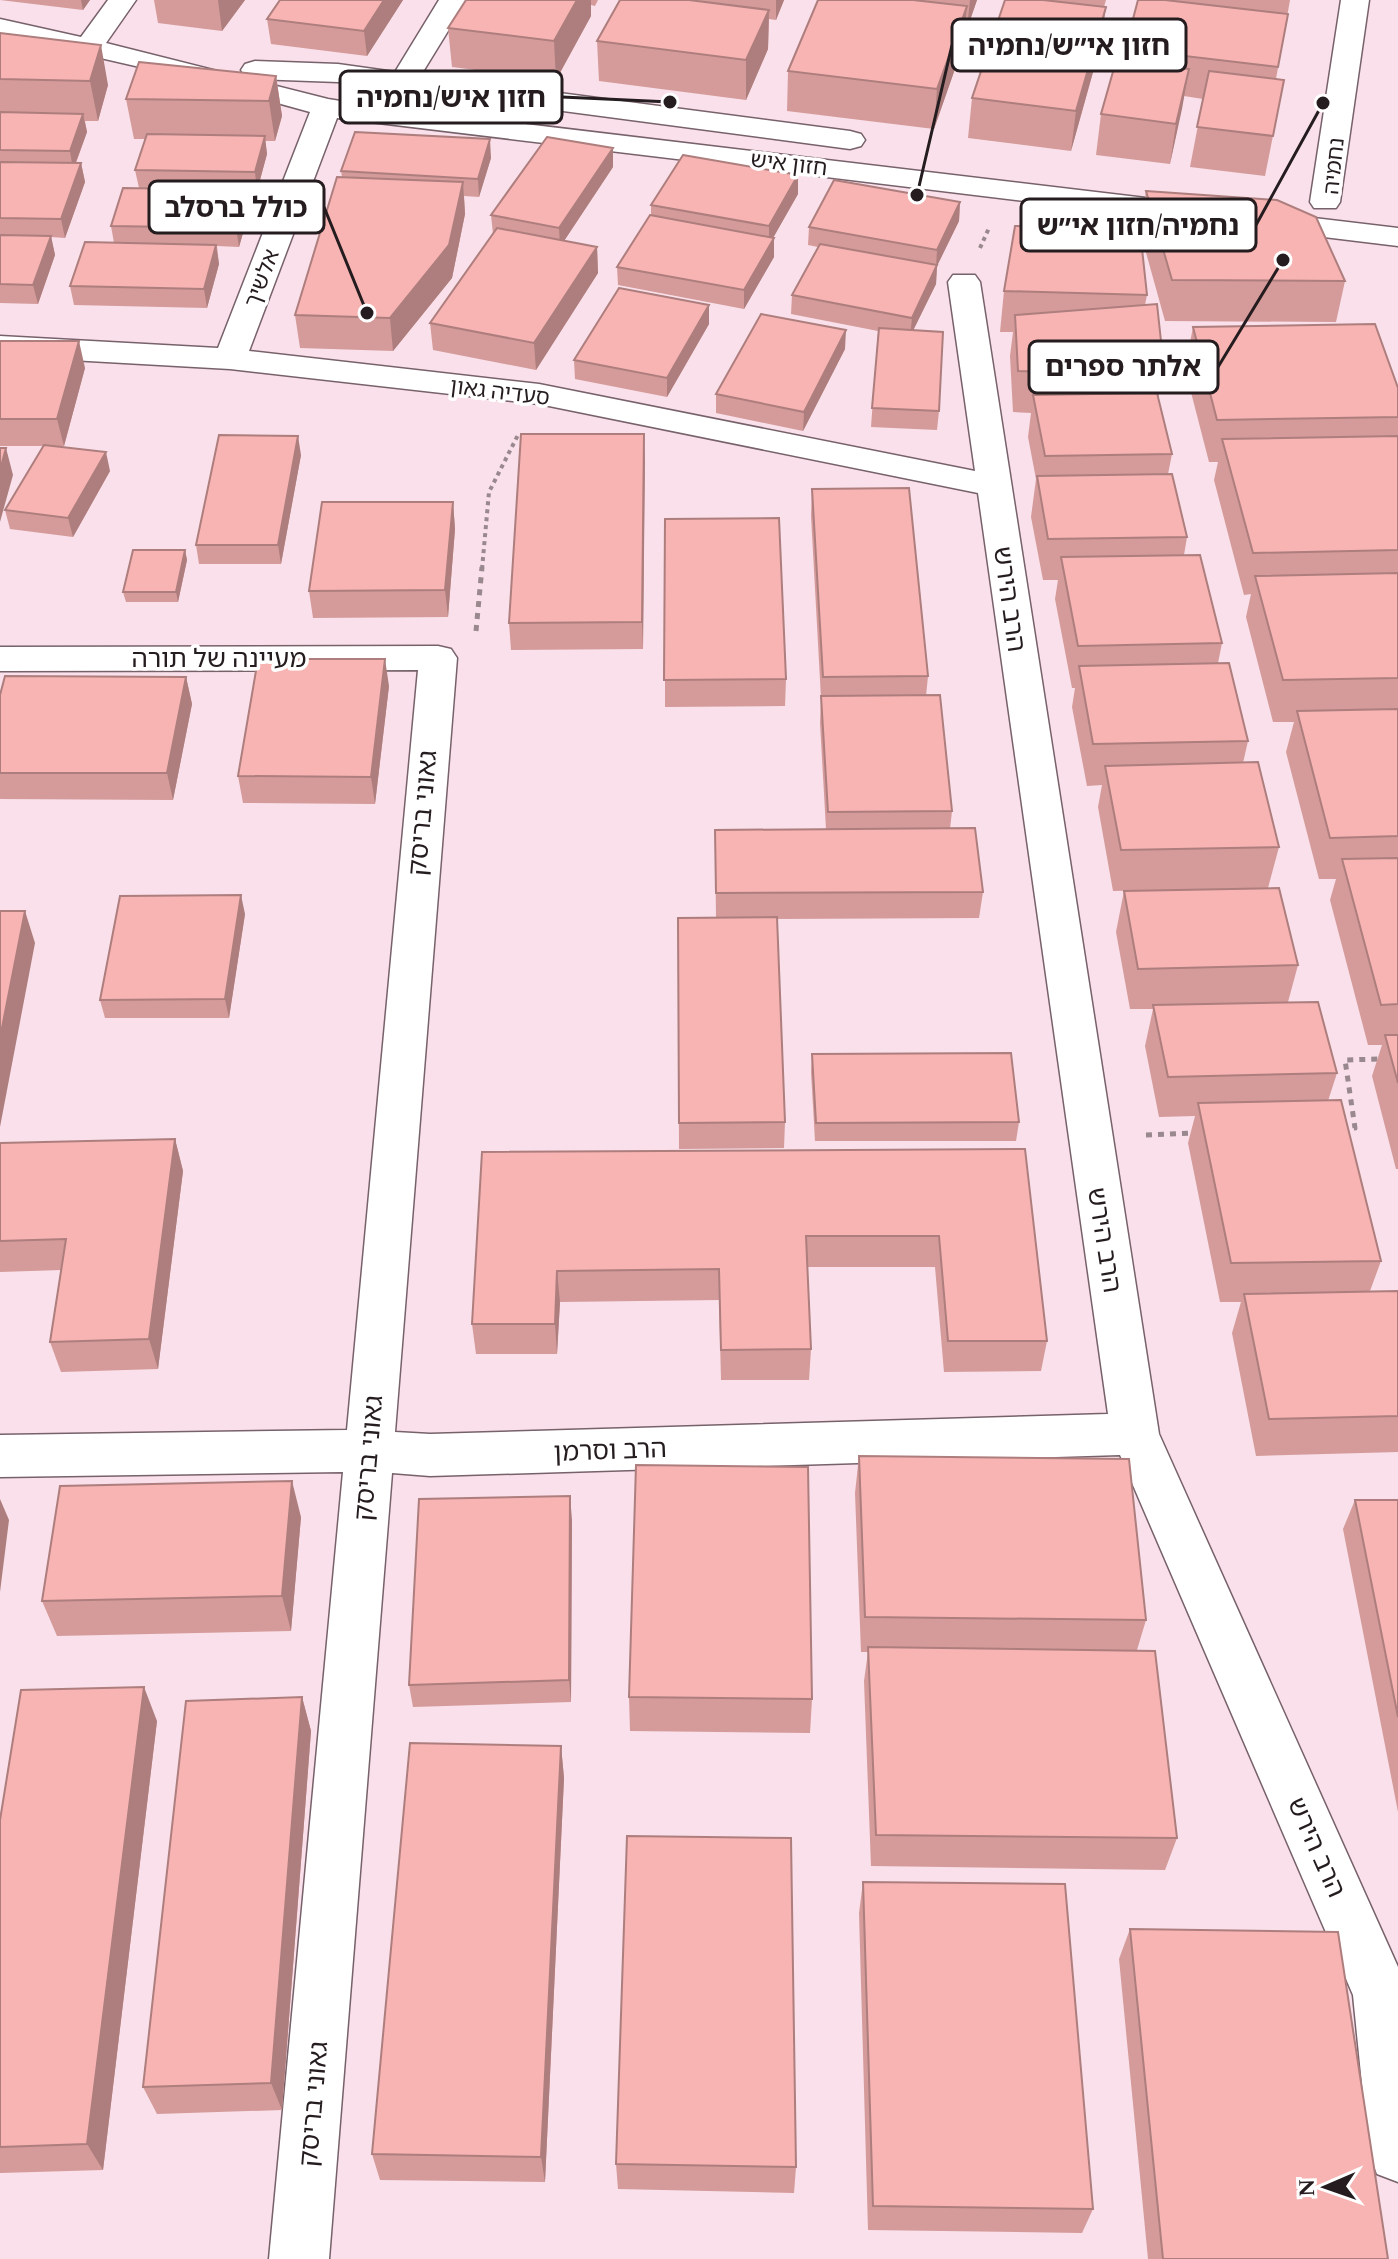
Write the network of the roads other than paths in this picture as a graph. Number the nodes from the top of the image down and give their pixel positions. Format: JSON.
{"nodes":[{"id":1,"x":122,"y":0,"type":"edge"},
{"id":2,"x":453,"y":0,"type":"edge"},
{"id":3,"x":1355,"y":0,"type":"edge"},
{"id":4,"x":0,"y":27,"type":"edge"},
{"id":5,"x":88,"y":48,"type":"junction"},
{"id":6,"x":184,"y":69,"type":"junction"},
{"id":7,"x":403,"y":82,"type":"junction"},
{"id":8,"x":326,"y":107,"type":"junction"},
{"id":9,"x":382,"y":116,"type":"junction"},
{"id":10,"x":886,"y":145,"type":"edge"},
{"id":11,"x":1122,"y":175,"type":"edge"},
{"id":12,"x":1325,"y":202,"type":"junction"},
{"id":13,"x":1395,"y":227,"type":"edge"},
{"id":14,"x":964,"y":282,"type":"road end"},
{"id":15,"x":0,"y":346,"type":"edge"},
{"id":16,"x":230,"y":359,"type":"junction"},
{"id":17,"x":993,"y":485,"type":"junction"},
{"id":18,"x":438,"y":658,"type":"joint"},
{"id":19,"x":0,"y":659,"type":"edge"},
{"id":20,"x":1135,"y":1434,"type":"junction"},
{"id":21,"x":368,"y":1451,"type":"junction"},
{"id":22,"x":0,"y":1456,"type":"edge"},
{"id":23,"x":1398,"y":2153,"type":"edge"},
{"id":24,"x":299,"y":2259,"type":"edge"}],
"edges":[{"from":1,"to":5,"type":"street"},
{"from":2,"to":7,"type":"street"},
{"from":3,"to":12,"type":"street","name":"נחמיה"},
{"from":4,"to":5,"type":"street","name":"חזון איש"},
{"from":5,"to":6,"type":"street","name":"חזון איש"},
{"from":6,"to":7,"type":"street","name":"חזון איש"},
{"from":6,"to":8,"type":"street","name":"חזון איש"},
{"from":7,"to":9,"type":"street"},
{"from":7,"to":10,"type":"street","name":"חזון איש"},
{"from":8,"to":9,"type":"street","name":"חזון איש"},
{"from":8,"to":16,"type":"street","name":"אלשיך"},
{"from":9,"to":13,"type":"street","name":"חזון איש"},
{"from":11,"to":12,"type":"street"},
{"from":12,"to":13,"type":"street","name":"נחמיה"},
{"from":14,"to":17,"type":"street","name":"הרב הירש"},
{"from":15,"to":16,"type":"street","name":"סעדיה גאון"},
{"from":16,"to":17,"type":"street","name":"סעדיה גאון"},
{"from":17,"to":20,"type":"street","name":"הרב הירש"},
{"from":18,"to":19,"type":"street","name":"מעיינה של תורה"},
{"from":18,"to":21,"type":"street","name":"גאוני בריסק"},
{"from":20,"to":21,"type":"street","name":"הרב וסרמן"},
{"from":20,"to":23,"type":"street","name":"הרב הירש"},
{"from":21,"to":22,"type":"street","name":"הרב וסרמן"},
{"from":21,"to":24,"type":"street","name":"גאוני בריסק"}]}
